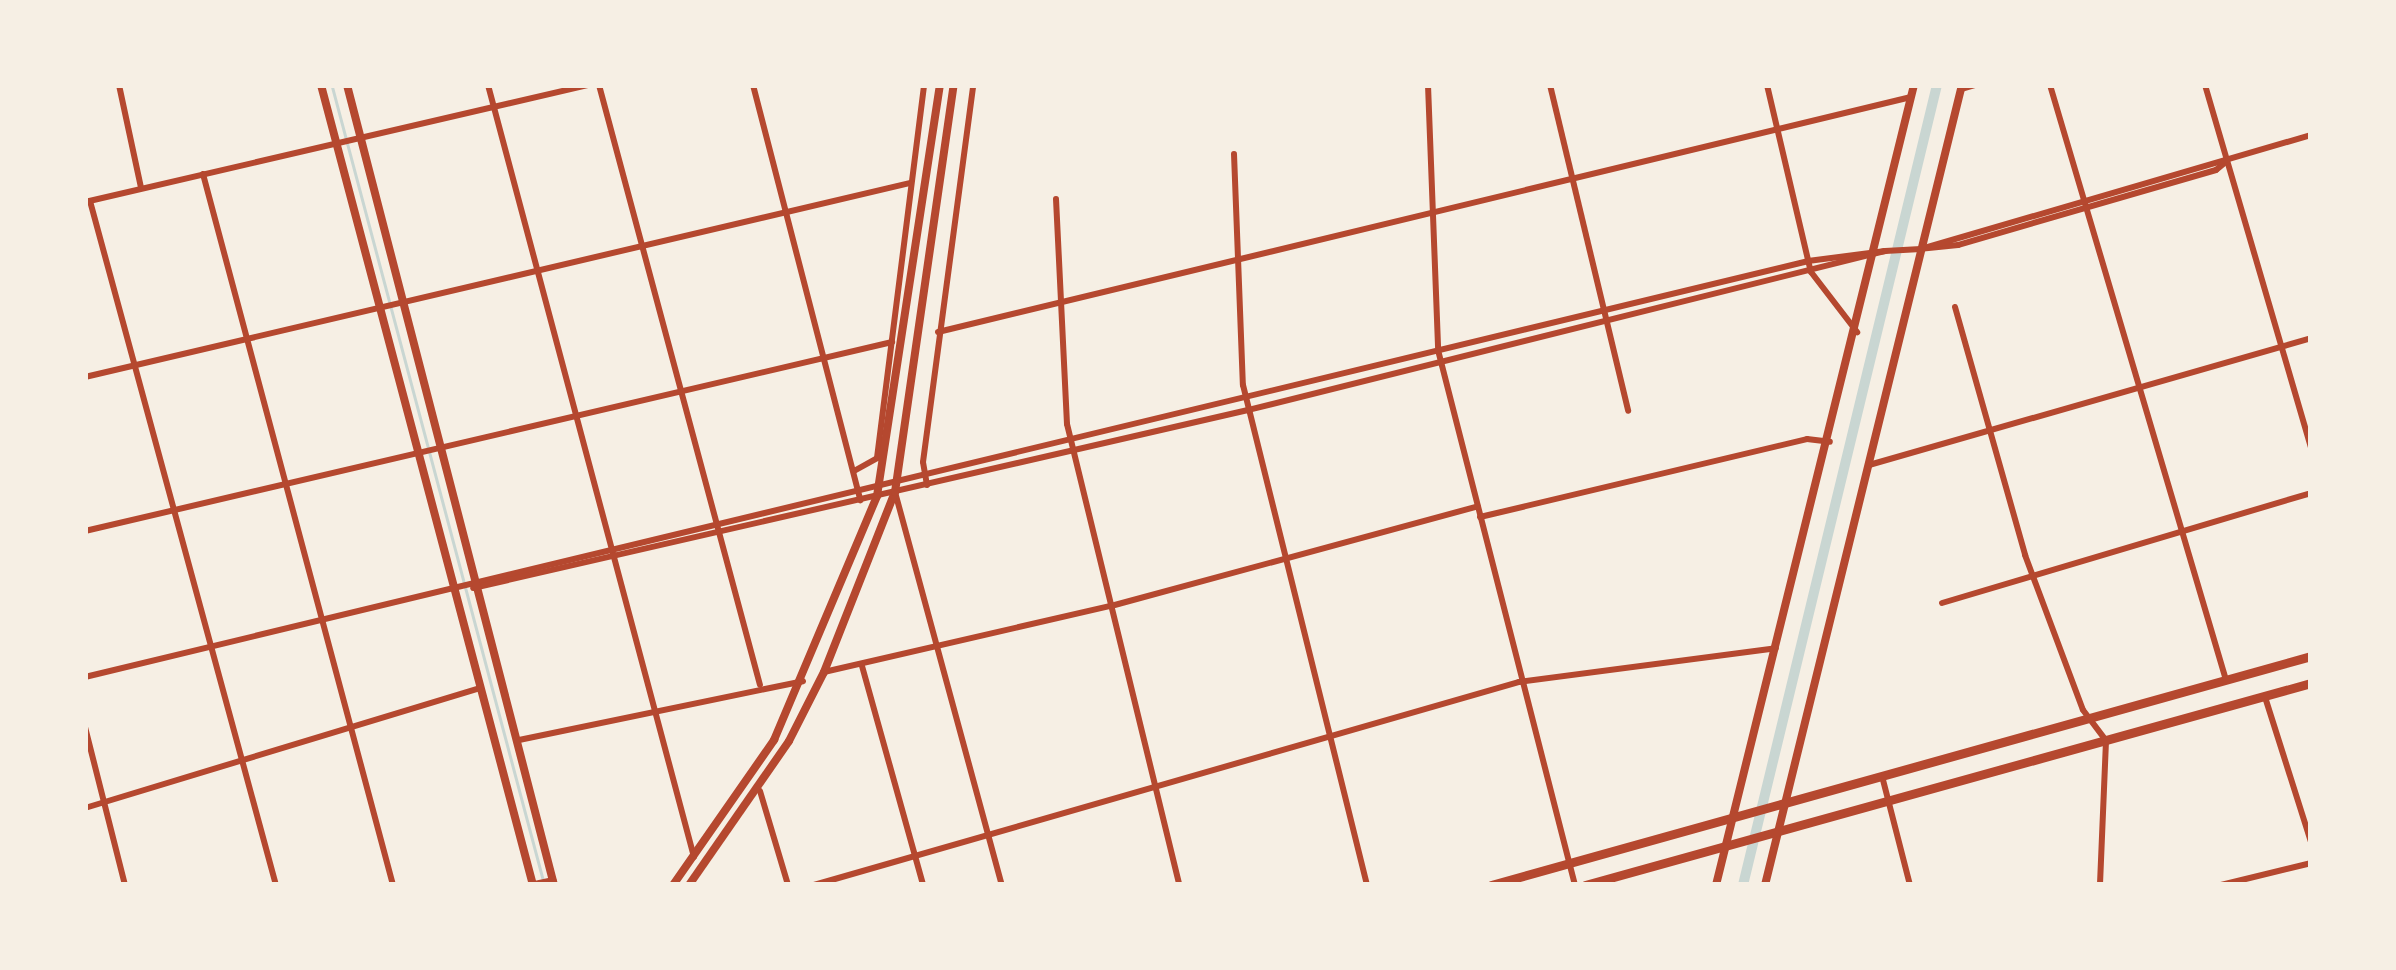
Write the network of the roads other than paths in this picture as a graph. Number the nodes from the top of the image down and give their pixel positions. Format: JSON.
{"nodes":[{"id":1,"x":119,"y":85,"type":"edge"},
{"id":2,"x":321,"y":85,"type":"edge"},
{"id":3,"x":347,"y":85,"type":"edge"},
{"id":4,"x":488,"y":85,"type":"edge"},
{"id":5,"x":588,"y":85,"type":"edge"},
{"id":6,"x":600,"y":85,"type":"edge"},
{"id":7,"x":754,"y":85,"type":"edge"},
{"id":8,"x":924,"y":85,"type":"edge"},
{"id":9,"x":940,"y":85,"type":"edge"},
{"id":10,"x":954,"y":85,"type":"edge"},
{"id":11,"x":973,"y":85,"type":"edge"},
{"id":12,"x":1428,"y":85,"type":"edge"},
{"id":13,"x":1550,"y":85,"type":"edge"},
{"id":14,"x":1767,"y":85,"type":"edge"},
{"id":15,"x":1914,"y":85,"type":"edge"},
{"id":16,"x":1976,"y":85,"type":"edge"},
{"id":17,"x":2050,"y":85,"type":"edge"},
{"id":18,"x":2204,"y":85,"type":"edge"},
{"id":19,"x":1961,"y":87,"type":"edge"},
{"id":20,"x":1911,"y":98,"type":"junction"},
{"id":21,"x":493,"y":104,"type":"junction"},
{"id":22,"x":1778,"y":130,"type":"junction"},
{"id":23,"x":2311,"y":135,"type":"edge"},
{"id":24,"x":358,"y":137,"type":"junction"},
{"id":25,"x":339,"y":141,"type":"junction"},
{"id":26,"x":1234,"y":154,"type":"dead end"},
{"id":27,"x":2226,"y":161,"type":"junction"},
{"id":28,"x":203,"y":174,"type":"junction"},
{"id":29,"x":1573,"y":178,"type":"junction"},
{"id":30,"x":910,"y":183,"type":"junction"},
{"id":31,"x":142,"y":188,"type":"junction"},
{"id":32,"x":1056,"y":198,"type":"dead end"},
{"id":33,"x":2082,"y":198,"type":"junction"},
{"id":34,"x":88,"y":202,"type":"edge"},
{"id":35,"x":2085,"y":208,"type":"junction"},
{"id":36,"x":786,"y":211,"type":"junction"},
{"id":37,"x":1430,"y":214,"type":"junction"},
{"id":38,"x":642,"y":245,"type":"junction"},
{"id":39,"x":1917,"y":249,"type":"junction"},
{"id":40,"x":1879,"y":252,"type":"junction"},
{"id":41,"x":1808,"y":261,"type":"junction"},
{"id":42,"x":1239,"y":262,"type":"junction"},
{"id":43,"x":537,"y":268,"type":"junction"},
{"id":44,"x":1811,"y":272,"type":"junction"},
{"id":45,"x":401,"y":301,"type":"junction"},
{"id":46,"x":1061,"y":303,"type":"junction"},
{"id":47,"x":382,"y":306,"type":"junction"},
{"id":48,"x":1954,"y":308,"type":"dead end"},
{"id":49,"x":1606,"y":310,"type":"junction"},
{"id":50,"x":1608,"y":321,"type":"junction"},
{"id":51,"x":938,"y":332,"type":"junction"},
{"id":52,"x":1857,"y":332,"type":"junction"},
{"id":53,"x":244,"y":338,"type":"junction"},
{"id":54,"x":2311,"y":338,"type":"edge"},
{"id":55,"x":892,"y":342,"type":"junction"},
{"id":56,"x":2282,"y":346,"type":"junction"},
{"id":57,"x":1438,"y":350,"type":"junction"},
{"id":58,"x":824,"y":355,"type":"junction"},
{"id":59,"x":1441,"y":362,"type":"junction"},
{"id":60,"x":134,"y":365,"type":"junction"},
{"id":61,"x":85,"y":377,"type":"edge"},
{"id":62,"x":2141,"y":388,"type":"junction"},
{"id":63,"x":683,"y":389,"type":"junction"},
{"id":64,"x":1246,"y":398,"type":"junction"},
{"id":65,"x":1248,"y":410,"type":"junction"},
{"id":66,"x":1628,"y":410,"type":"dead end"},
{"id":67,"x":575,"y":416,"type":"junction"},
{"id":68,"x":1990,"y":432,"type":"junction"},
{"id":69,"x":1070,"y":439,"type":"junction"},
{"id":70,"x":1830,"y":442,"type":"junction"},
{"id":71,"x":2311,"y":448,"type":"edge"},
{"id":72,"x":440,"y":449,"type":"junction"},
{"id":73,"x":1072,"y":450,"type":"junction"},
{"id":74,"x":420,"y":454,"type":"junction"},
{"id":75,"x":1868,"y":465,"type":"junction"},
{"id":76,"x":854,"y":471,"type":"junction"},
{"id":77,"x":924,"y":474,"type":"junction"},
{"id":78,"x":898,"y":481,"type":"junction"},
{"id":79,"x":284,"y":484,"type":"junction"},
{"id":80,"x":880,"y":485,"type":"junction"},
{"id":81,"x":927,"y":485,"type":"junction"},
{"id":82,"x":858,"y":490,"type":"junction"},
{"id":83,"x":895,"y":492,"type":"junction"},
{"id":84,"x":2311,"y":493,"type":"edge"},
{"id":85,"x":877,"y":496,"type":"junction"},
{"id":86,"x":860,"y":500,"type":"junction"},
{"id":87,"x":1478,"y":506,"type":"junction"},
{"id":88,"x":174,"y":510,"type":"junction"},
{"id":89,"x":1480,"y":517,"type":"junction"},
{"id":90,"x":718,"y":524,"type":"junction"},
{"id":91,"x":85,"y":530,"type":"edge"},
{"id":92,"x":2181,"y":531,"type":"junction"},
{"id":93,"x":720,"y":534,"type":"junction"},
{"id":94,"x":610,"y":550,"type":"junction"},
{"id":95,"x":1286,"y":556,"type":"junction"},
{"id":96,"x":613,"y":559,"type":"junction"},
{"id":97,"x":2035,"y":576,"type":"junction"},
{"id":98,"x":478,"y":587,"type":"junction"},
{"id":99,"x":455,"y":592,"type":"junction"},
{"id":100,"x":1942,"y":603,"type":"dead end"},
{"id":101,"x":1111,"y":606,"type":"junction"},
{"id":102,"x":323,"y":622,"type":"junction"},
{"id":103,"x":939,"y":647,"type":"junction"},
{"id":104,"x":210,"y":648,"type":"junction"},
{"id":105,"x":1777,"y":648,"type":"junction"},
{"id":106,"x":2311,"y":656,"type":"edge"},
{"id":107,"x":862,"y":666,"type":"junction"},
{"id":108,"x":824,"y":672,"type":"junction"},
{"id":109,"x":85,"y":677,"type":"edge"},
{"id":110,"x":2226,"y":680,"type":"junction"},
{"id":111,"x":804,"y":681,"type":"junction"},
{"id":112,"x":1519,"y":682,"type":"junction"},
{"id":113,"x":2311,"y":682,"type":"edge"},
{"id":114,"x":760,"y":685,"type":"junction"},
{"id":115,"x":478,"y":689,"type":"junction"},
{"id":116,"x":2265,"y":697,"type":"junction"},
{"id":117,"x":655,"y":709,"type":"junction"},
{"id":118,"x":2088,"y":718,"type":"junction"},
{"id":119,"x":349,"y":726,"type":"junction"},
{"id":120,"x":85,"y":727,"type":"edge"},
{"id":121,"x":1329,"y":734,"type":"junction"},
{"id":122,"x":519,"y":740,"type":"junction"},
{"id":123,"x":2106,"y":741,"type":"junction"},
{"id":124,"x":240,"y":760,"type":"junction"},
{"id":125,"x":1882,"y":776,"type":"junction"},
{"id":126,"x":760,"y":791,"type":"junction"},
{"id":127,"x":1156,"y":791,"type":"junction"},
{"id":128,"x":2311,"y":800,"type":"edge"},
{"id":129,"x":103,"y":802,"type":"junction"},
{"id":130,"x":1888,"y":802,"type":"junction"},
{"id":131,"x":2299,"y":804,"type":"junction"},
{"id":132,"x":1784,"y":805,"type":"junction"},
{"id":133,"x":85,"y":808,"type":"edge"},
{"id":134,"x":1732,"y":819,"type":"junction"},
{"id":135,"x":990,"y":834,"type":"junction"},
{"id":136,"x":1773,"y":834,"type":"junction"},
{"id":137,"x":2311,"y":842,"type":"edge"},
{"id":138,"x":1724,"y":847,"type":"junction"},
{"id":139,"x":915,"y":854,"type":"junction"},
{"id":140,"x":695,"y":858,"type":"junction"},
{"id":141,"x":2311,"y":862,"type":"edge"},
{"id":142,"x":1567,"y":864,"type":"junction"},
{"id":143,"x":552,"y":882,"type":"edge"},
{"id":144,"x":533,"y":884,"type":"edge"},
{"id":145,"x":126,"y":885,"type":"edge"},
{"id":146,"x":276,"y":885,"type":"edge"},
{"id":147,"x":394,"y":885,"type":"edge"},
{"id":148,"x":673,"y":885,"type":"edge"},
{"id":149,"x":689,"y":885,"type":"edge"},
{"id":150,"x":788,"y":885,"type":"edge"},
{"id":151,"x":814,"y":885,"type":"edge"},
{"id":152,"x":923,"y":885,"type":"edge"},
{"id":153,"x":1002,"y":885,"type":"edge"},
{"id":154,"x":1179,"y":885,"type":"edge"},
{"id":155,"x":1367,"y":885,"type":"edge"},
{"id":156,"x":1491,"y":885,"type":"edge"},
{"id":157,"x":1575,"y":885,"type":"edge"},
{"id":158,"x":1584,"y":885,"type":"edge"},
{"id":159,"x":1716,"y":885,"type":"edge"},
{"id":160,"x":1765,"y":885,"type":"edge"},
{"id":161,"x":1910,"y":885,"type":"edge"},
{"id":162,"x":2100,"y":885,"type":"edge"},
{"id":163,"x":2220,"y":885,"type":"edge"}],
"edges":[{"from":1,"to":31,"type":"street"},
{"from":2,"to":25,"type":"main road"},
{"from":3,"to":24,"type":"main road"},
{"from":4,"to":21,"type":"street"},
{"from":5,"to":21,"type":"street"},
{"from":6,"to":38,"type":"street"},
{"from":7,"to":36,"type":"street"},
{"from":8,"to":30,"type":"street"},
{"from":9,"to":80,"type":"main road"},
{"from":10,"to":78,"type":"main road"},
{"from":11,"to":51,"type":"street"},
{"from":12,"to":37,"type":"street"},
{"from":13,"to":29,"type":"street"},
{"from":14,"to":22,"type":"street"},
{"from":15,"to":20,"type":"main road"},
{"from":16,"to":19,"type":"street"},
{"from":17,"to":33,"type":"street"},
{"from":18,"to":27,"type":"street"},
{"from":19,"to":39,"type":"main road"},
{"from":20,"to":22,"type":"street"},
{"from":20,"to":40,"type":"main road"},
{"from":21,"to":24,"type":"street"},
{"from":21,"to":43,"type":"street"},
{"from":22,"to":29,"type":"street"},
{"from":22,"to":41,"type":"street"},
{"from":23,"to":27,"type":"street"},
{"from":24,"to":25,"type":"street"},
{"from":24,"to":45,"type":"main road"},
{"from":25,"to":28,"type":"street"},
{"from":25,"to":47,"type":"main road"},
{"from":26,"to":42,"type":"street"},
{"from":27,"to":33,"type":"street"},
{"from":27,"to":35,"type":"street"},
{"from":27,"to":56,"type":"street"},
{"from":28,"to":31,"type":"street"},
{"from":28,"to":53,"type":"street"},
{"from":29,"to":37,"type":"street"},
{"from":29,"to":49,"type":"street"},
{"from":30,"to":36,"type":"street"},
{"from":30,"to":55,"type":"street"},
{"from":31,"to":34,"type":"street"},
{"from":32,"to":46,"type":"street"},
{"from":33,"to":35,"type":"street"},
{"from":33,"to":39,"type":"street"},
{"from":34,"to":60,"type":"street"},
{"from":35,"to":39,"type":"street"},
{"from":35,"to":62,"type":"street"},
{"from":36,"to":38,"type":"street"},
{"from":36,"to":58,"type":"street"},
{"from":37,"to":42,"type":"street"},
{"from":37,"to":57,"type":"street"},
{"from":38,"to":43,"type":"street"},
{"from":38,"to":63,"type":"street"},
{"from":39,"to":40,"type":"street"},
{"from":39,"to":75,"type":"main road"},
{"from":40,"to":41,"type":"street"},
{"from":40,"to":44,"type":"street"},
{"from":40,"to":52,"type":"main road"},
{"from":41,"to":44,"type":"street"},
{"from":41,"to":49,"type":"street"},
{"from":42,"to":46,"type":"street"},
{"from":42,"to":64,"type":"street"},
{"from":43,"to":45,"type":"street"},
{"from":43,"to":67,"type":"street"},
{"from":44,"to":50,"type":"street"},
{"from":44,"to":52,"type":"street"},
{"from":45,"to":47,"type":"street"},
{"from":45,"to":72,"type":"main road"},
{"from":46,"to":51,"type":"street"},
{"from":46,"to":69,"type":"street"},
{"from":47,"to":53,"type":"street"},
{"from":47,"to":74,"type":"main road"},
{"from":48,"to":68,"type":"street"},
{"from":49,"to":50,"type":"street"},
{"from":49,"to":57,"type":"street"},
{"from":50,"to":59,"type":"street"},
{"from":50,"to":66,"type":"street"},
{"from":51,"to":77,"type":"street"},
{"from":52,"to":70,"type":"main road"},
{"from":53,"to":60,"type":"street"},
{"from":53,"to":79,"type":"street"},
{"from":54,"to":56,"type":"street"},
{"from":55,"to":58,"type":"street"},
{"from":55,"to":76,"type":"street"},
{"from":56,"to":62,"type":"street"},
{"from":56,"to":71,"type":"street"},
{"from":57,"to":59,"type":"street"},
{"from":57,"to":64,"type":"street"},
{"from":58,"to":63,"type":"street"},
{"from":58,"to":76,"type":"street"},
{"from":59,"to":65,"type":"street"},
{"from":59,"to":87,"type":"street"},
{"from":60,"to":61,"type":"street"},
{"from":60,"to":88,"type":"street"},
{"from":62,"to":68,"type":"street"},
{"from":62,"to":92,"type":"street"},
{"from":63,"to":67,"type":"street"},
{"from":63,"to":90,"type":"street"},
{"from":64,"to":65,"type":"street"},
{"from":64,"to":69,"type":"street"},
{"from":65,"to":73,"type":"street"},
{"from":65,"to":95,"type":"street"},
{"from":67,"to":72,"type":"street"},
{"from":67,"to":94,"type":"street"},
{"from":68,"to":75,"type":"street"},
{"from":68,"to":97,"type":"street"},
{"from":69,"to":73,"type":"street"},
{"from":69,"to":77,"type":"street"},
{"from":70,"to":89,"type":"street"},
{"from":70,"to":105,"type":"main road"},
{"from":72,"to":74,"type":"street"},
{"from":72,"to":98,"type":"main road"},
{"from":73,"to":81,"type":"street"},
{"from":73,"to":101,"type":"street"},
{"from":74,"to":79,"type":"street"},
{"from":74,"to":99,"type":"main road"},
{"from":75,"to":132,"type":"main road"},
{"from":76,"to":82,"type":"street"},
{"from":77,"to":78,"type":"street"},
{"from":77,"to":81,"type":"street"},
{"from":78,"to":80,"type":"street"},
{"from":78,"to":83,"type":"main road"},
{"from":79,"to":88,"type":"street"},
{"from":79,"to":102,"type":"street"},
{"from":80,"to":82,"type":"street"},
{"from":80,"to":85,"type":"main road"},
{"from":81,"to":83,"type":"street"},
{"from":82,"to":86,"type":"street"},
{"from":82,"to":90,"type":"street"},
{"from":83,"to":85,"type":"street"},
{"from":83,"to":103,"type":"street"},
{"from":83,"to":108,"type":"main road"},
{"from":84,"to":92,"type":"street"},
{"from":85,"to":86,"type":"street"},
{"from":85,"to":111,"type":"main road"},
{"from":86,"to":93,"type":"street"},
{"from":87,"to":89,"type":"street"},
{"from":87,"to":95,"type":"street"},
{"from":88,"to":91,"type":"street"},
{"from":88,"to":104,"type":"street"},
{"from":89,"to":112,"type":"street"},
{"from":90,"to":93,"type":"street"},
{"from":90,"to":94,"type":"street"},
{"from":92,"to":97,"type":"street"},
{"from":92,"to":110,"type":"street"},
{"from":93,"to":96,"type":"street"},
{"from":93,"to":114,"type":"street"},
{"from":94,"to":96,"type":"street"},
{"from":94,"to":98,"type":"street"},
{"from":95,"to":101,"type":"street"},
{"from":95,"to":121,"type":"street"},
{"from":96,"to":98,"type":"street"},
{"from":96,"to":117,"type":"street"},
{"from":97,"to":100,"type":"street"},
{"from":97,"to":118,"type":"street"},
{"from":98,"to":99,"type":"street"},
{"from":98,"to":122,"type":"main road"},
{"from":99,"to":102,"type":"street"},
{"from":99,"to":115,"type":"main road"},
{"from":101,"to":103,"type":"street"},
{"from":101,"to":127,"type":"street"},
{"from":102,"to":104,"type":"street"},
{"from":102,"to":119,"type":"street"},
{"from":103,"to":107,"type":"street"},
{"from":103,"to":135,"type":"street"},
{"from":104,"to":109,"type":"street"},
{"from":104,"to":124,"type":"street"},
{"from":105,"to":112,"type":"street"},
{"from":105,"to":134,"type":"main road"},
{"from":106,"to":110,"type":"main road"},
{"from":107,"to":108,"type":"street"},
{"from":107,"to":139,"type":"street"},
{"from":108,"to":126,"type":"main road"},
{"from":110,"to":118,"type":"main road"},
{"from":111,"to":114,"type":"street"},
{"from":111,"to":140,"type":"main road"},
{"from":112,"to":121,"type":"street"},
{"from":112,"to":142,"type":"street"},
{"from":113,"to":116,"type":"main road"},
{"from":114,"to":117,"type":"street"},
{"from":115,"to":119,"type":"street"},
{"from":115,"to":144,"type":"main road"},
{"from":116,"to":123,"type":"main road"},
{"from":116,"to":131,"type":"street"},
{"from":117,"to":122,"type":"street"},
{"from":117,"to":140,"type":"street"},
{"from":118,"to":123,"type":"street"},
{"from":118,"to":125,"type":"main road"},
{"from":119,"to":124,"type":"street"},
{"from":119,"to":147,"type":"street"},
{"from":120,"to":129,"type":"street"},
{"from":121,"to":127,"type":"street"},
{"from":121,"to":155,"type":"street"},
{"from":122,"to":143,"type":"main road"},
{"from":123,"to":130,"type":"main road"},
{"from":123,"to":162,"type":"street"},
{"from":124,"to":129,"type":"street"},
{"from":124,"to":146,"type":"street"},
{"from":125,"to":130,"type":"street"},
{"from":125,"to":132,"type":"main road"},
{"from":126,"to":149,"type":"main road"},
{"from":126,"to":150,"type":"street"},
{"from":127,"to":135,"type":"street"},
{"from":127,"to":154,"type":"street"},
{"from":128,"to":131,"type":"street"},
{"from":129,"to":133,"type":"street"},
{"from":129,"to":145,"type":"street"},
{"from":130,"to":136,"type":"main road"},
{"from":130,"to":161,"type":"street"},
{"from":131,"to":137,"type":"street"},
{"from":132,"to":134,"type":"main road"},
{"from":132,"to":136,"type":"main road"},
{"from":134,"to":138,"type":"main road"},
{"from":134,"to":142,"type":"main road"},
{"from":135,"to":139,"type":"street"},
{"from":135,"to":153,"type":"street"},
{"from":136,"to":138,"type":"main road"},
{"from":136,"to":160,"type":"main road"},
{"from":138,"to":158,"type":"main road"},
{"from":138,"to":159,"type":"main road"},
{"from":139,"to":151,"type":"street"},
{"from":139,"to":152,"type":"street"},
{"from":140,"to":148,"type":"main road"},
{"from":141,"to":163,"type":"street"},
{"from":142,"to":156,"type":"main road"},
{"from":142,"to":157,"type":"street"},
{"from":143,"to":144,"type":"street"}]}
